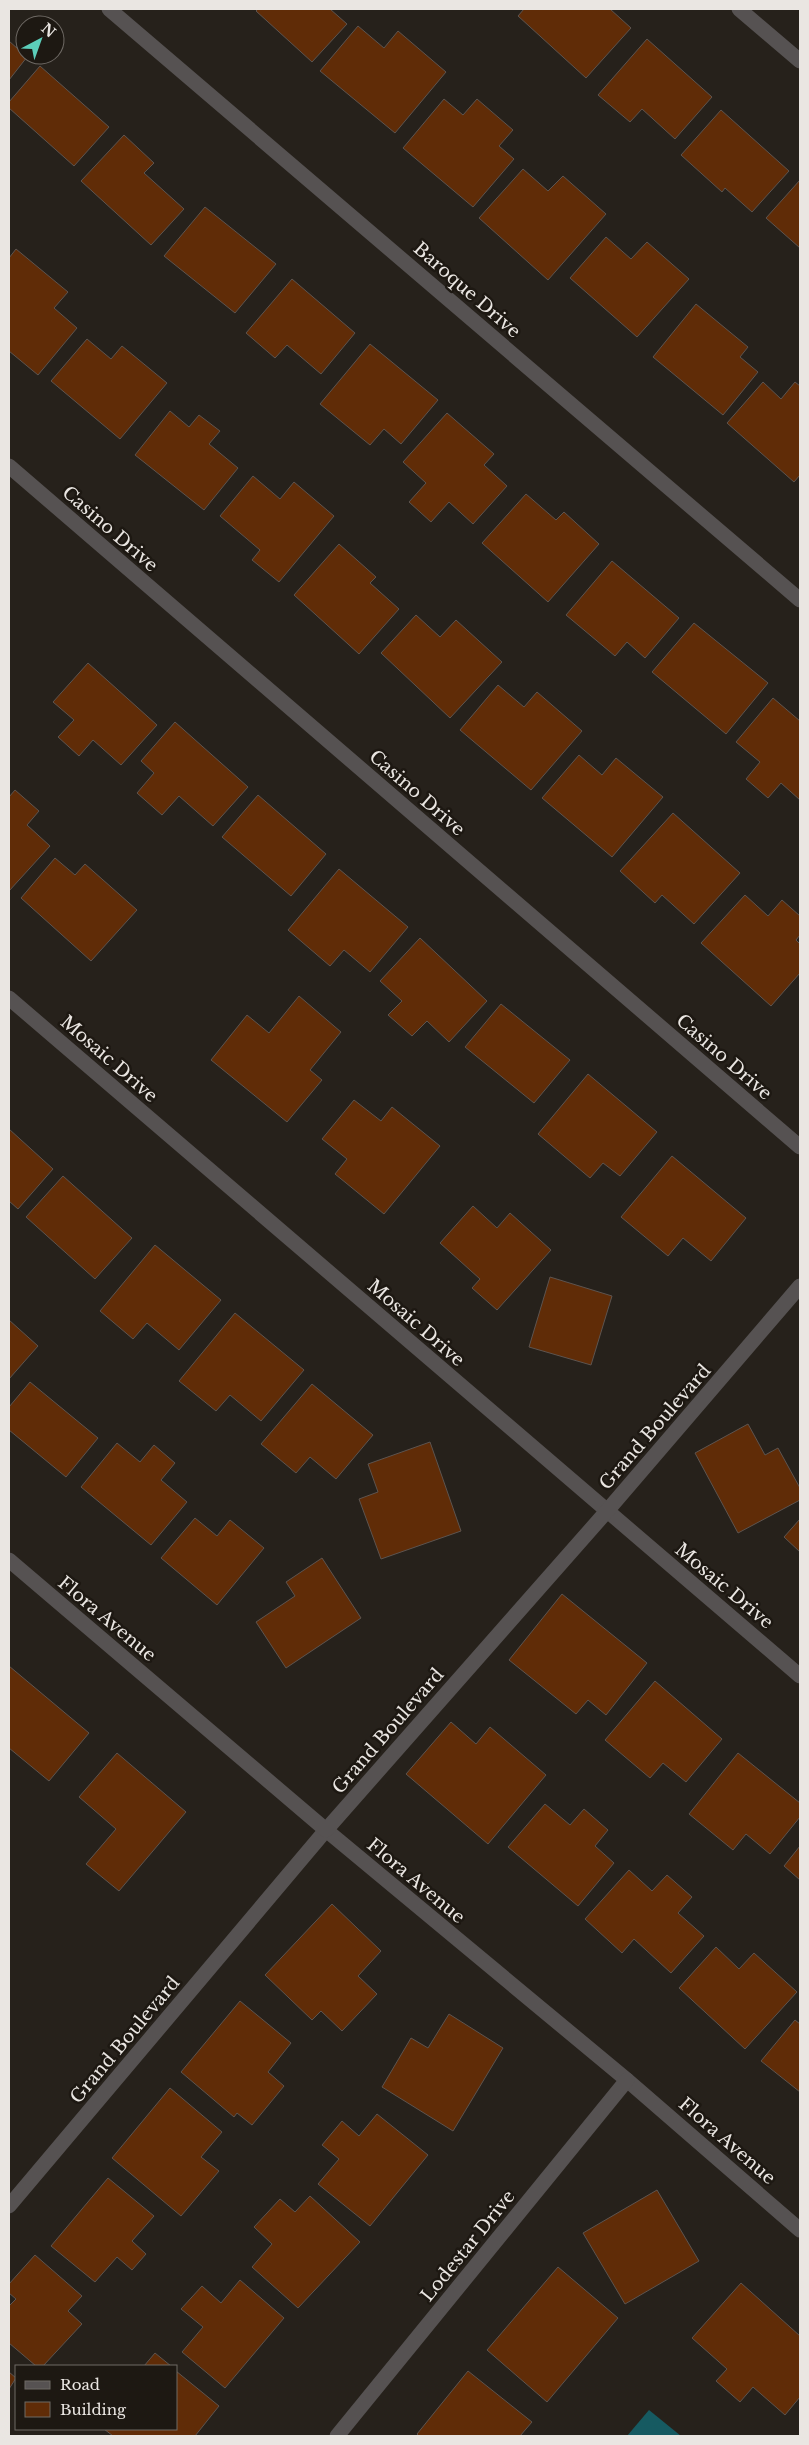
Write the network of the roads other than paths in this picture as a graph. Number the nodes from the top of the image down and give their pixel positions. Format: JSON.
{"nodes":[{"id":1,"x":109,"y":9,"type":"edge"},
{"id":2,"x":740,"y":9,"type":"edge"},
{"id":3,"x":800,"y":61,"type":"edge"},
{"id":4,"x":9,"y":466,"type":"edge"},
{"id":5,"x":800,"y":600,"type":"edge"},
{"id":6,"x":9,"y":998,"type":"edge"},
{"id":7,"x":800,"y":1147,"type":"edge"},
{"id":8,"x":800,"y":1286,"type":"edge"},
{"id":9,"x":607,"y":1511,"type":"junction"},
{"id":10,"x":9,"y":1560,"type":"edge"},
{"id":11,"x":800,"y":1676,"type":"edge"},
{"id":12,"x":326,"y":1830,"type":"junction"},
{"id":13,"x":627,"y":2080,"type":"junction"},
{"id":14,"x":9,"y":2206,"type":"edge"},
{"id":15,"x":800,"y":2230,"type":"edge"},
{"id":16,"x":337,"y":2436,"type":"edge"}],
"edges":[{"from":1,"to":5,"type":"street","name":"Baroque Drive"},
{"from":2,"to":3,"type":"street"},
{"from":4,"to":7,"type":"street","name":"Casino Drive"},
{"from":6,"to":9,"type":"street","name":"Mosaic Drive"},
{"from":8,"to":9,"type":"street","name":"Grand Boulevard"},
{"from":9,"to":11,"type":"street","name":"Mosaic Drive"},
{"from":9,"to":12,"type":"street","name":"Grand Boulevard"},
{"from":10,"to":12,"type":"street","name":"Flora Avenue"},
{"from":12,"to":13,"type":"street","name":"Flora Avenue"},
{"from":12,"to":14,"type":"street","name":"Grand Boulevard"},
{"from":13,"to":15,"type":"street","name":"Flora Avenue"},
{"from":13,"to":16,"type":"street","name":"Lodestar Drive"}]}
